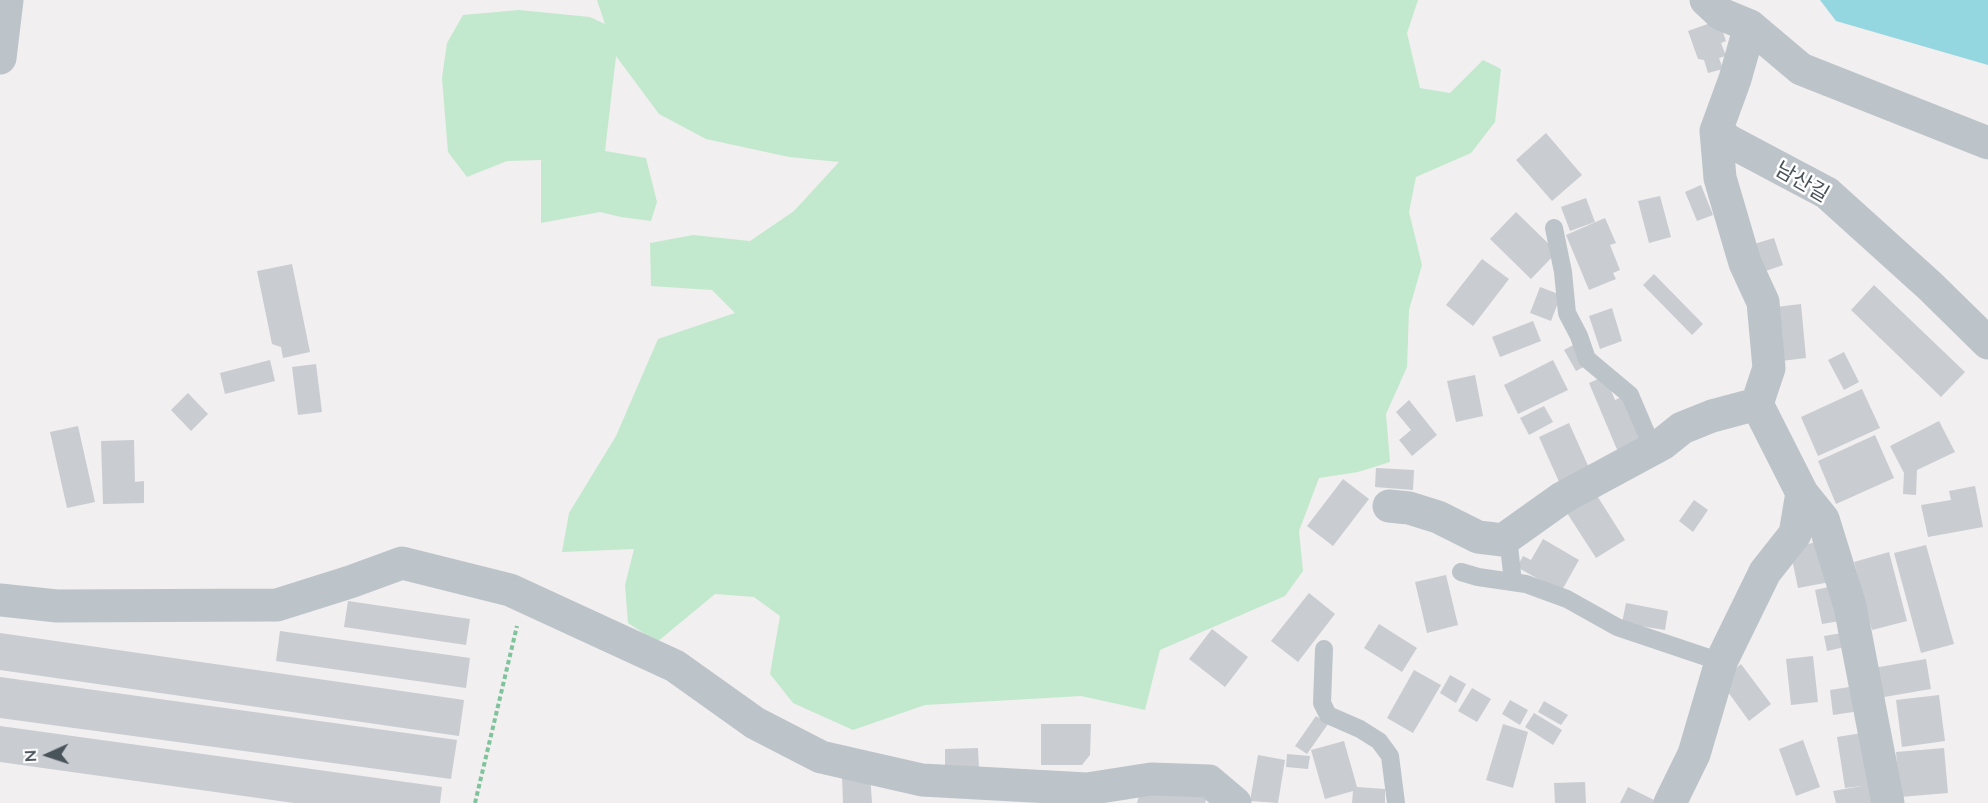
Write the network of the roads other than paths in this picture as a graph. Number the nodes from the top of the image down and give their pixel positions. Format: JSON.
{"nodes":[{"id":1,"x":7,"y":0,"type":"edge"},
{"id":2,"x":1706,"y":0,"type":"edge"},
{"id":3,"x":1750,"y":26,"type":"junction"},
{"id":4,"x":0,"y":58,"type":"edge"},
{"id":5,"x":1716,"y":130,"type":"junction"},
{"id":6,"x":1988,"y":143,"type":"edge"},
{"id":7,"x":1554,"y":228,"type":"dead end"},
{"id":8,"x":1988,"y":343,"type":"edge"},
{"id":9,"x":1756,"y":404,"type":"junction"},
{"id":10,"x":1653,"y":449,"type":"junction"},
{"id":11,"x":1802,"y":494,"type":"junction"},
{"id":12,"x":1389,"y":506,"type":"dead end"},
{"id":13,"x":1508,"y":537,"type":"junction"},
{"id":14,"x":1461,"y":572,"type":"dead end"},
{"id":15,"x":1513,"y":582,"type":"junction"},
{"id":16,"x":0,"y":600,"type":"edge"},
{"id":17,"x":1324,"y":648,"type":"dead end"},
{"id":18,"x":1721,"y":662,"type":"junction"},
{"id":19,"x":1235,"y":803,"type":"edge"},
{"id":20,"x":1396,"y":803,"type":"edge"},
{"id":21,"x":1670,"y":803,"type":"edge"},
{"id":22,"x":1888,"y":803,"type":"edge"}],
"edges":[{"from":1,"to":4,"type":"street"},
{"from":2,"to":3,"type":"street"},
{"from":3,"to":5,"type":"street"},
{"from":3,"to":6,"type":"street"},
{"from":5,"to":8,"type":"street","name":"남산길"},
{"from":5,"to":9,"type":"street"},
{"from":7,"to":10,"type":"lane"},
{"from":9,"to":10,"type":"street"},
{"from":9,"to":11,"type":"street"},
{"from":10,"to":13,"type":"street"},
{"from":11,"to":18,"type":"street"},
{"from":11,"to":22,"type":"street"},
{"from":12,"to":13,"type":"street"},
{"from":13,"to":15,"type":"lane"},
{"from":14,"to":15,"type":"lane"},
{"from":15,"to":18,"type":"lane"},
{"from":16,"to":19,"type":"street"},
{"from":17,"to":20,"type":"lane"},
{"from":18,"to":21,"type":"street"}]}
